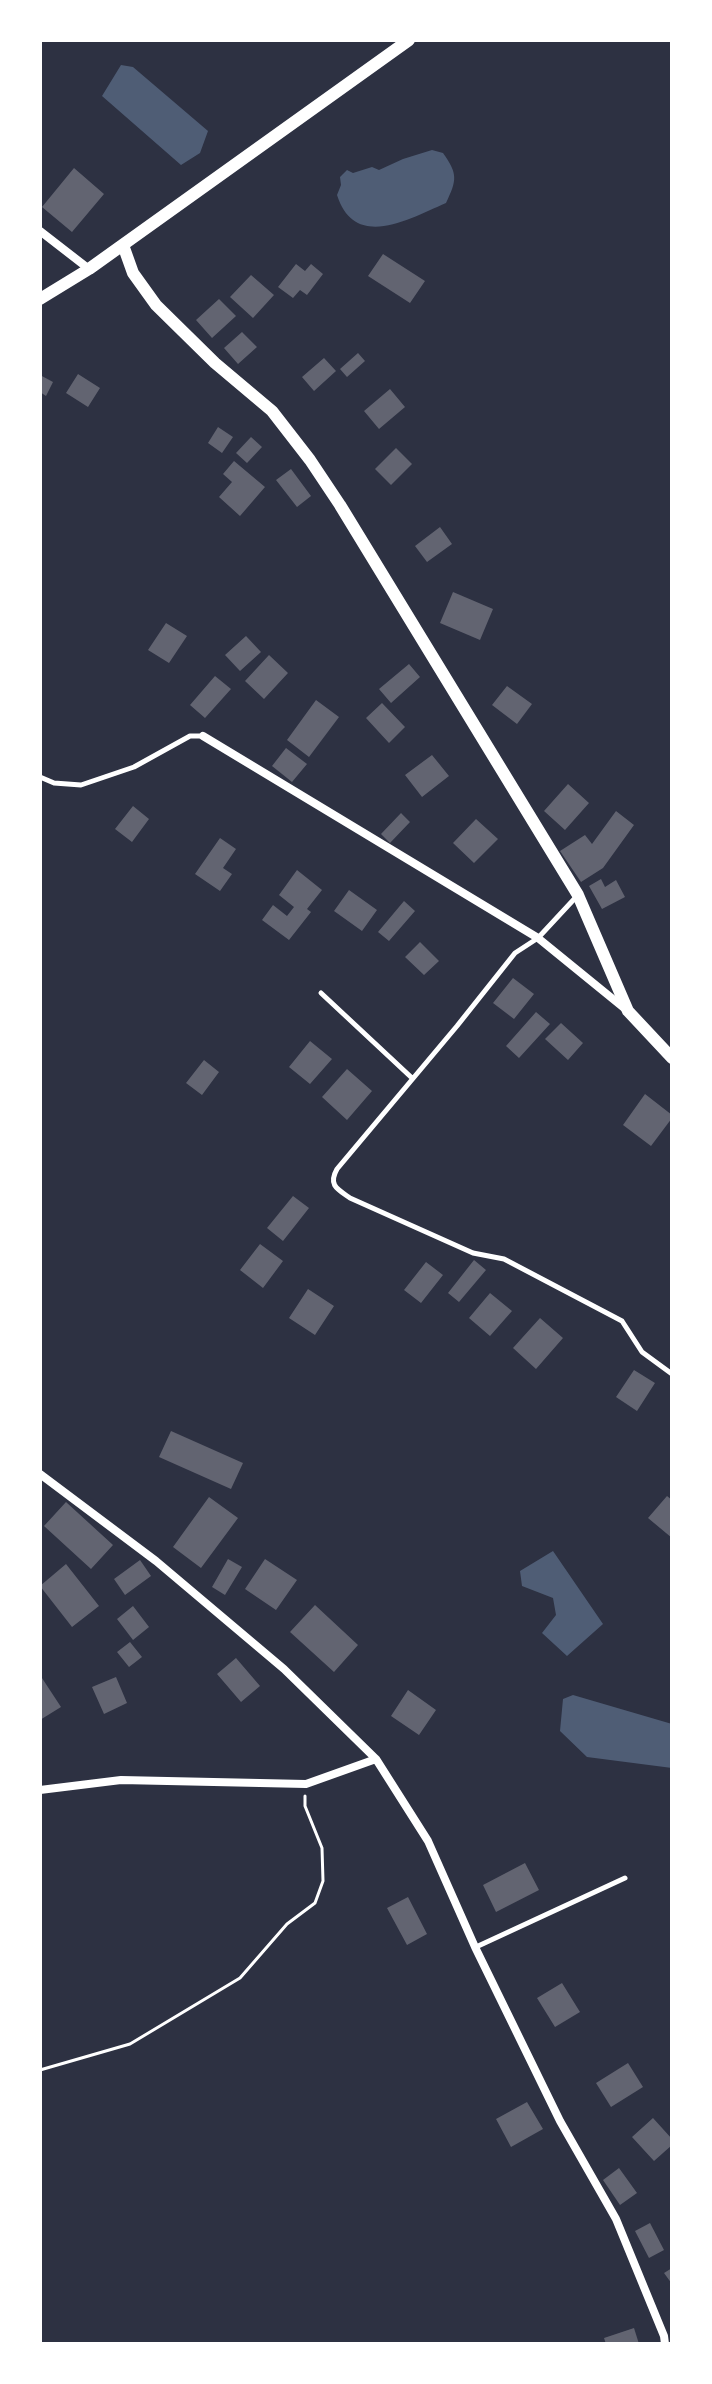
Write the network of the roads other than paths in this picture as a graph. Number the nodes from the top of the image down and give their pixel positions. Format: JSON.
{"nodes":[{"id":1,"x":409,"y":40,"type":"edge"},
{"id":2,"x":40,"y":231,"type":"edge"},
{"id":3,"x":123,"y":245,"type":"junction"},
{"id":4,"x":89,"y":269,"type":"junction"},
{"id":5,"x":40,"y":299,"type":"edge"},
{"id":6,"x":203,"y":736,"type":"joint"},
{"id":7,"x":40,"y":777,"type":"edge"},
{"id":8,"x":578,"y":895,"type":"junction"},
{"id":9,"x":538,"y":938,"type":"junction"},
{"id":10,"x":321,"y":993,"type":"dead end"},
{"id":11,"x":628,"y":1011,"type":"junction"},
{"id":12,"x":672,"y":1058,"type":"edge"},
{"id":13,"x":412,"y":1078,"type":"junction"},
{"id":14,"x":672,"y":1374,"type":"edge"},
{"id":15,"x":40,"y":1474,"type":"edge"},
{"id":16,"x":376,"y":1759,"type":"junction"},
{"id":17,"x":40,"y":1790,"type":"edge"},
{"id":18,"x":625,"y":1878,"type":"dead end"},
{"id":19,"x":475,"y":1947,"type":"junction"},
{"id":20,"x":665,"y":2344,"type":"edge"}],
"edges":[{"from":1,"to":3,"type":"street"},
{"from":2,"to":4,"type":"street"},
{"from":3,"to":4,"type":"street"},
{"from":3,"to":8,"type":"street"},
{"from":4,"to":5,"type":"street"},
{"from":6,"to":7,"type":"lane"},
{"from":6,"to":9,"type":"street"},
{"from":8,"to":9,"type":"lane"},
{"from":8,"to":11,"type":"street"},
{"from":9,"to":11,"type":"street"},
{"from":9,"to":13,"type":"lane"},
{"from":10,"to":13,"type":"lane"},
{"from":11,"to":12,"type":"street"},
{"from":13,"to":14,"type":"lane"},
{"from":15,"to":16,"type":"street"},
{"from":16,"to":17,"type":"street"},
{"from":16,"to":19,"type":"street"},
{"from":18,"to":19,"type":"lane"},
{"from":19,"to":20,"type":"street"}]}
